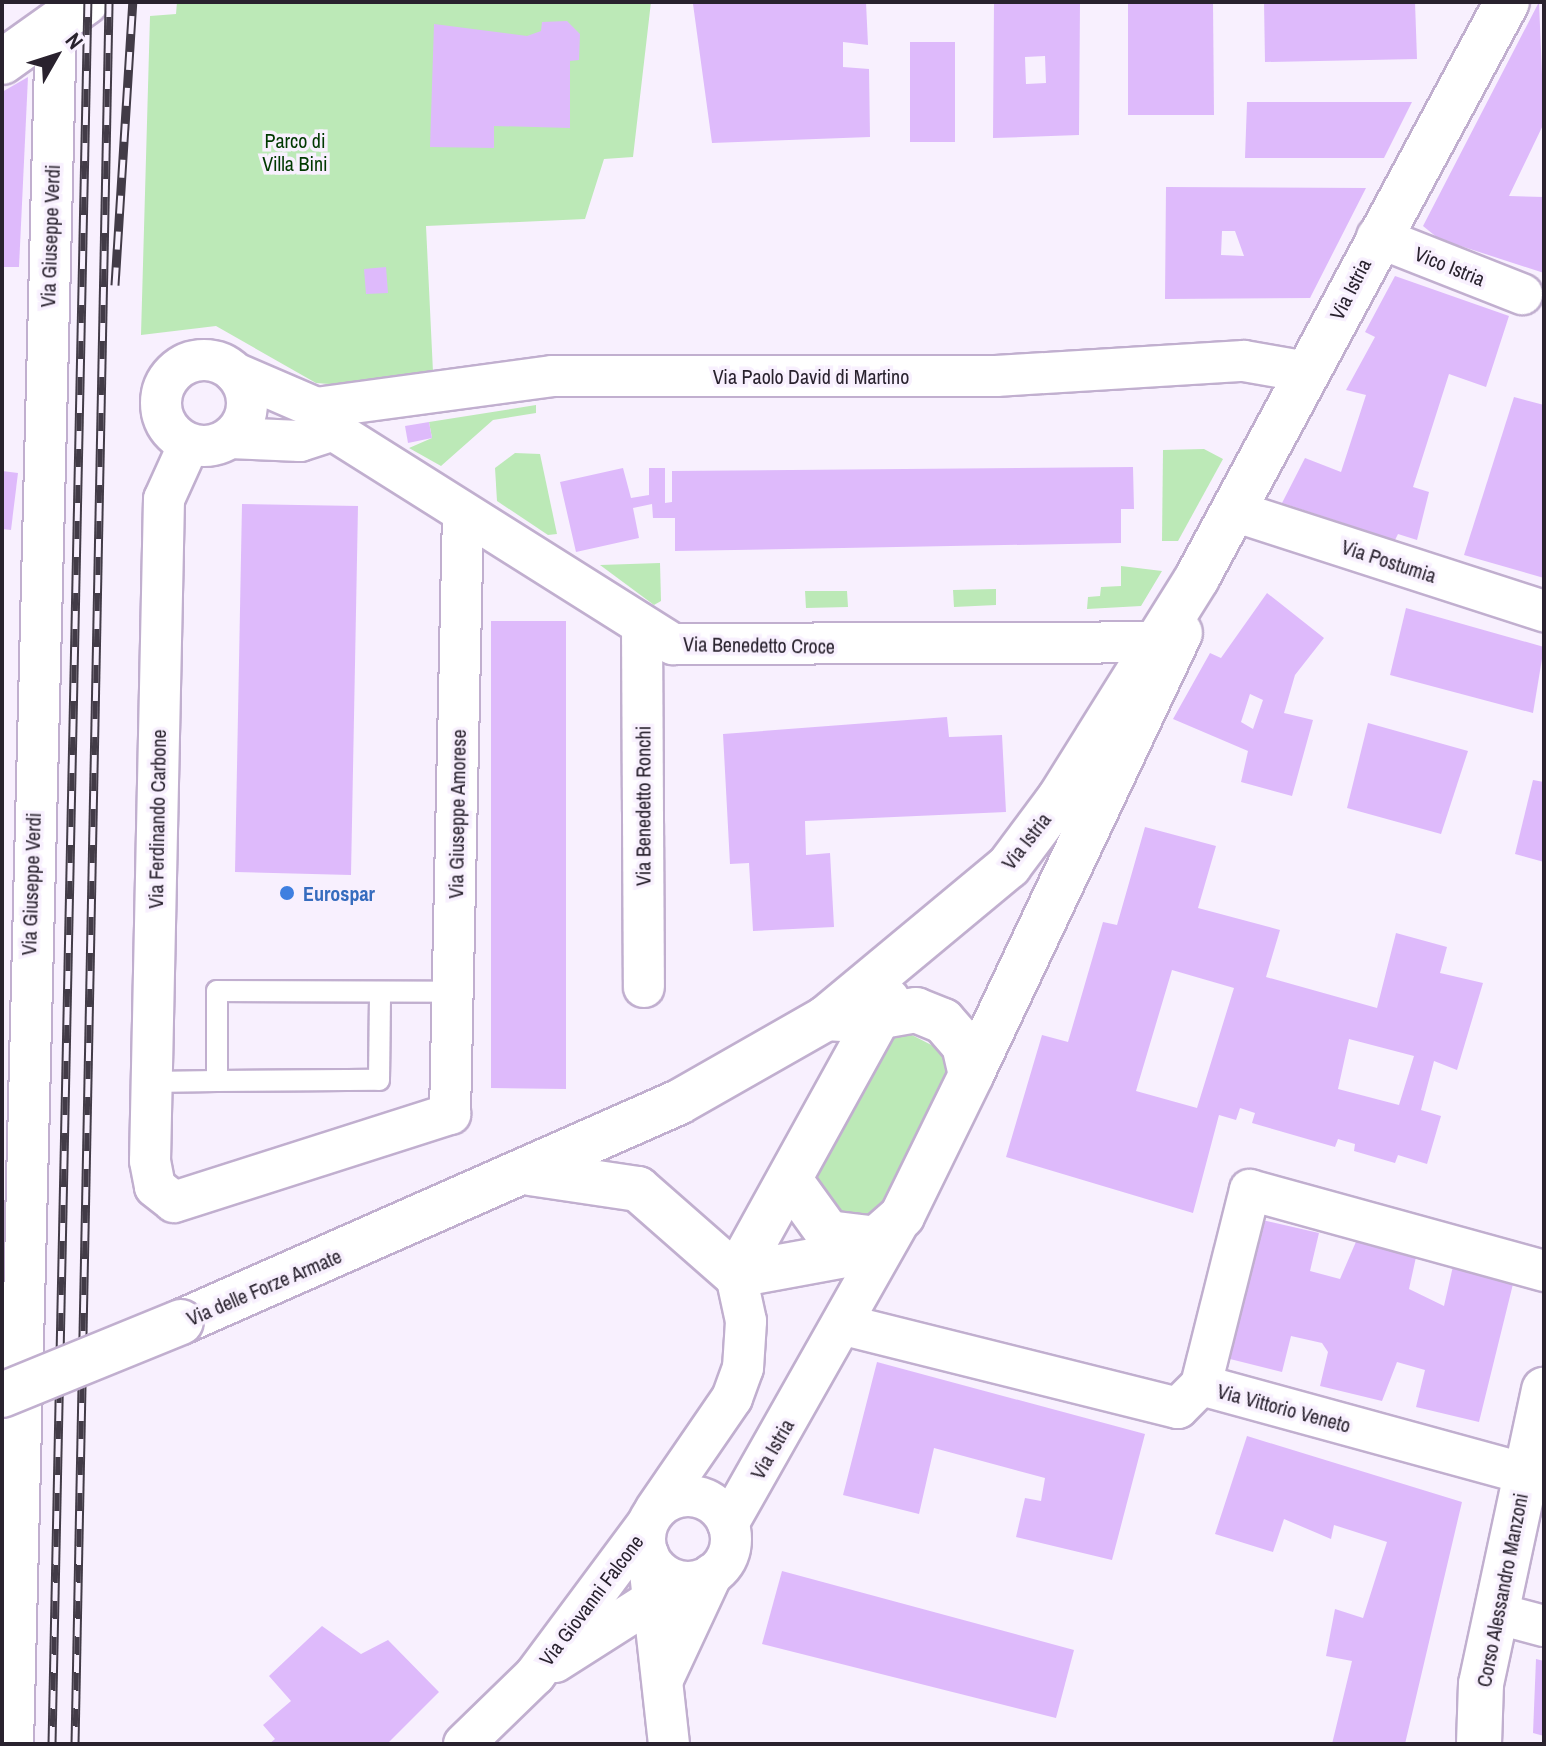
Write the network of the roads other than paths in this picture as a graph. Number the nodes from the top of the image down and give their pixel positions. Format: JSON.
{"nodes":[{"id":1,"x":1507,"y":2,"type":"edge"},
{"id":2,"x":71,"y":13,"type":"edge"},
{"id":3,"x":2,"y":62,"type":"edge"},
{"id":4,"x":1377,"y":237,"type":"junction"},
{"id":5,"x":1522,"y":294,"type":"dead end"},
{"id":6,"x":1307,"y":372,"type":"junction"},
{"id":7,"x":235,"y":373,"type":"junction"},
{"id":8,"x":324,"y":419,"type":"junction"},
{"id":9,"x":230,"y":438,"type":"junction"},
{"id":10,"x":189,"y":444,"type":"junction"},
{"id":11,"x":1234,"y":511,"type":"junction"},
{"id":12,"x":463,"y":514,"type":"junction"},
{"id":13,"x":1197,"y":578,"type":"junction"},
{"id":14,"x":1544,"y":611,"type":"edge"},
{"id":15,"x":642,"y":626,"type":"junction"},
{"id":16,"x":1151,"y":642,"type":"junction"},
{"id":17,"x":907,"y":955,"type":"junction"},
{"id":18,"x":644,"y":987,"type":"dead end"},
{"id":19,"x":380,"y":992,"type":"junction"},
{"id":20,"x":453,"y":992,"type":"junction"},
{"id":21,"x":826,"y":1018,"type":"junction"},
{"id":22,"x":879,"y":1018,"type":"junction"},
{"id":23,"x":971,"y":1075,"type":"junction"},
{"id":24,"x":217,"y":1081,"type":"junction"},
{"id":25,"x":152,"y":1082,"type":"junction"},
{"id":26,"x":524,"y":1172,"type":"junction"},
{"id":27,"x":792,"y":1183,"type":"junction"},
{"id":28,"x":163,"y":1196,"type":"joint"},
{"id":29,"x":889,"y":1228,"type":"junction"},
{"id":30,"x":1544,"y":1271,"type":"edge"},
{"id":31,"x":736,"y":1275,"type":"junction"},
{"id":32,"x":845,"y":1325,"type":"junction"},
{"id":33,"x":10,"y":1334,"type":"edge"},
{"id":34,"x":1201,"y":1385,"type":"junction"},
{"id":35,"x":1544,"y":1390,"type":"edge"},
{"id":36,"x":2,"y":1395,"type":"edge"},
{"id":37,"x":1534,"y":1477,"type":"edge"},
{"id":38,"x":728,"y":1524,"type":"junction"},
{"id":39,"x":650,"y":1529,"type":"junction"},
{"id":40,"x":683,"y":1585,"type":"junction"},
{"id":41,"x":1495,"y":1613,"type":"junction"},
{"id":42,"x":1544,"y":1626,"type":"edge"},
{"id":43,"x":535,"y":1675,"type":"junction"},
{"id":44,"x":664,"y":1677,"type":"junction"},
{"id":45,"x":13,"y":1744,"type":"edge"},
{"id":46,"x":464,"y":1744,"type":"edge"},
{"id":47,"x":669,"y":1744,"type":"edge"},
{"id":48,"x":1479,"y":1744,"type":"edge"}],
"edges":[{"from":1,"to":4,"type":"main road","name":"Via Istria"},
{"from":2,"to":3,"type":"main road"},
{"from":2,"to":33,"type":"street","name":"Via Giuseppe Verdi"},
{"from":4,"to":5,"type":"street","name":"Vico Istria"},
{"from":4,"to":6,"type":"main road","name":"Via Istria"},
{"from":6,"to":8,"type":"street","name":"Via Paolo David di Martino"},
{"from":6,"to":11,"type":"main road","name":"Via Istria"},
{"from":7,"to":8,"type":"street","name":"Via Benedetto Croce"},
{"from":7,"to":9,"type":"street"},
{"from":7,"to":10,"type":"street"},
{"from":8,"to":9,"type":"street","name":"Via Paolo David di Martino"},
{"from":8,"to":12,"type":"street","name":"Via Benedetto Croce"},
{"from":9,"to":10,"type":"street"},
{"from":10,"to":25,"type":"street","name":"Via Ferdinando Carbone"},
{"from":11,"to":13,"type":"main road","name":"Via Istria"},
{"from":11,"to":14,"type":"street","name":"Via Postumia"},
{"from":12,"to":15,"type":"street","name":"Via Benedetto Croce"},
{"from":12,"to":20,"type":"street","name":"Via Giuseppe Amorese"},
{"from":13,"to":16,"type":"main road","name":"Via Istria"},
{"from":13,"to":23,"type":"main road","name":"Via Istria"},
{"from":15,"to":16,"type":"street","name":"Via Benedetto Croce"},
{"from":15,"to":18,"type":"street","name":"Via Benedetto Ronchi"},
{"from":16,"to":17,"type":"main road","name":"Via Istria"},
{"from":17,"to":21,"type":"main road","name":"Via Istria"},
{"from":17,"to":22,"type":"main road"},
{"from":19,"to":20,"type":"lane"},
{"from":19,"to":24,"type":"lane"},
{"from":19,"to":24,"type":"lane"},
{"from":20,"to":28,"type":"street","name":"Via Giuseppe Amorese"},
{"from":21,"to":22,"type":"main road"},
{"from":21,"to":26,"type":"main road","name":"Via delle Forze Armate"},
{"from":22,"to":23,"type":"main road"},
{"from":22,"to":27,"type":"main road"},
{"from":23,"to":29,"type":"main road","name":"Via Istria"},
{"from":24,"to":25,"type":"lane"},
{"from":25,"to":28,"type":"street","name":"Via Ferdinando Carbone"},
{"from":26,"to":31,"type":"main road"},
{"from":26,"to":36,"type":"main road","name":"Via delle Forze Armate","bridge":true},
{"from":27,"to":29,"type":"main road"},
{"from":27,"to":31,"type":"main road"},
{"from":29,"to":31,"type":"main road"},
{"from":29,"to":32,"type":"street","name":"Via Istria"},
{"from":30,"to":34,"type":"street"},
{"from":31,"to":39,"type":"street"},
{"from":32,"to":34,"type":"street","name":"Via Vittorio Veneto"},
{"from":32,"to":38,"type":"street","name":"Via Istria"},
{"from":33,"to":45,"type":"street","name":"Via Giuseppe Verdi"},
{"from":34,"to":37,"type":"street","name":"Via Vittorio Veneto"},
{"from":35,"to":37,"type":"main road","name":"Corso Alessandro Manzoni"},
{"from":37,"to":41,"type":"main road","name":"Corso Alessandro Manzoni"},
{"from":38,"to":39,"type":"street"},
{"from":38,"to":40,"type":"street"},
{"from":39,"to":40,"type":"street"},
{"from":39,"to":43,"type":"street","name":"Via Giovanni Falcone"},
{"from":40,"to":43,"type":"street","name":"Via Giovanni Falcone"},
{"from":40,"to":44,"type":"street"},
{"from":40,"to":44,"type":"street"},
{"from":41,"to":42,"type":"street"},
{"from":41,"to":48,"type":"main road","name":"Corso Alessandro Manzoni"},
{"from":43,"to":46,"type":"street","name":"Via Giovanni Falcone"},
{"from":44,"to":47,"type":"street"}]}
